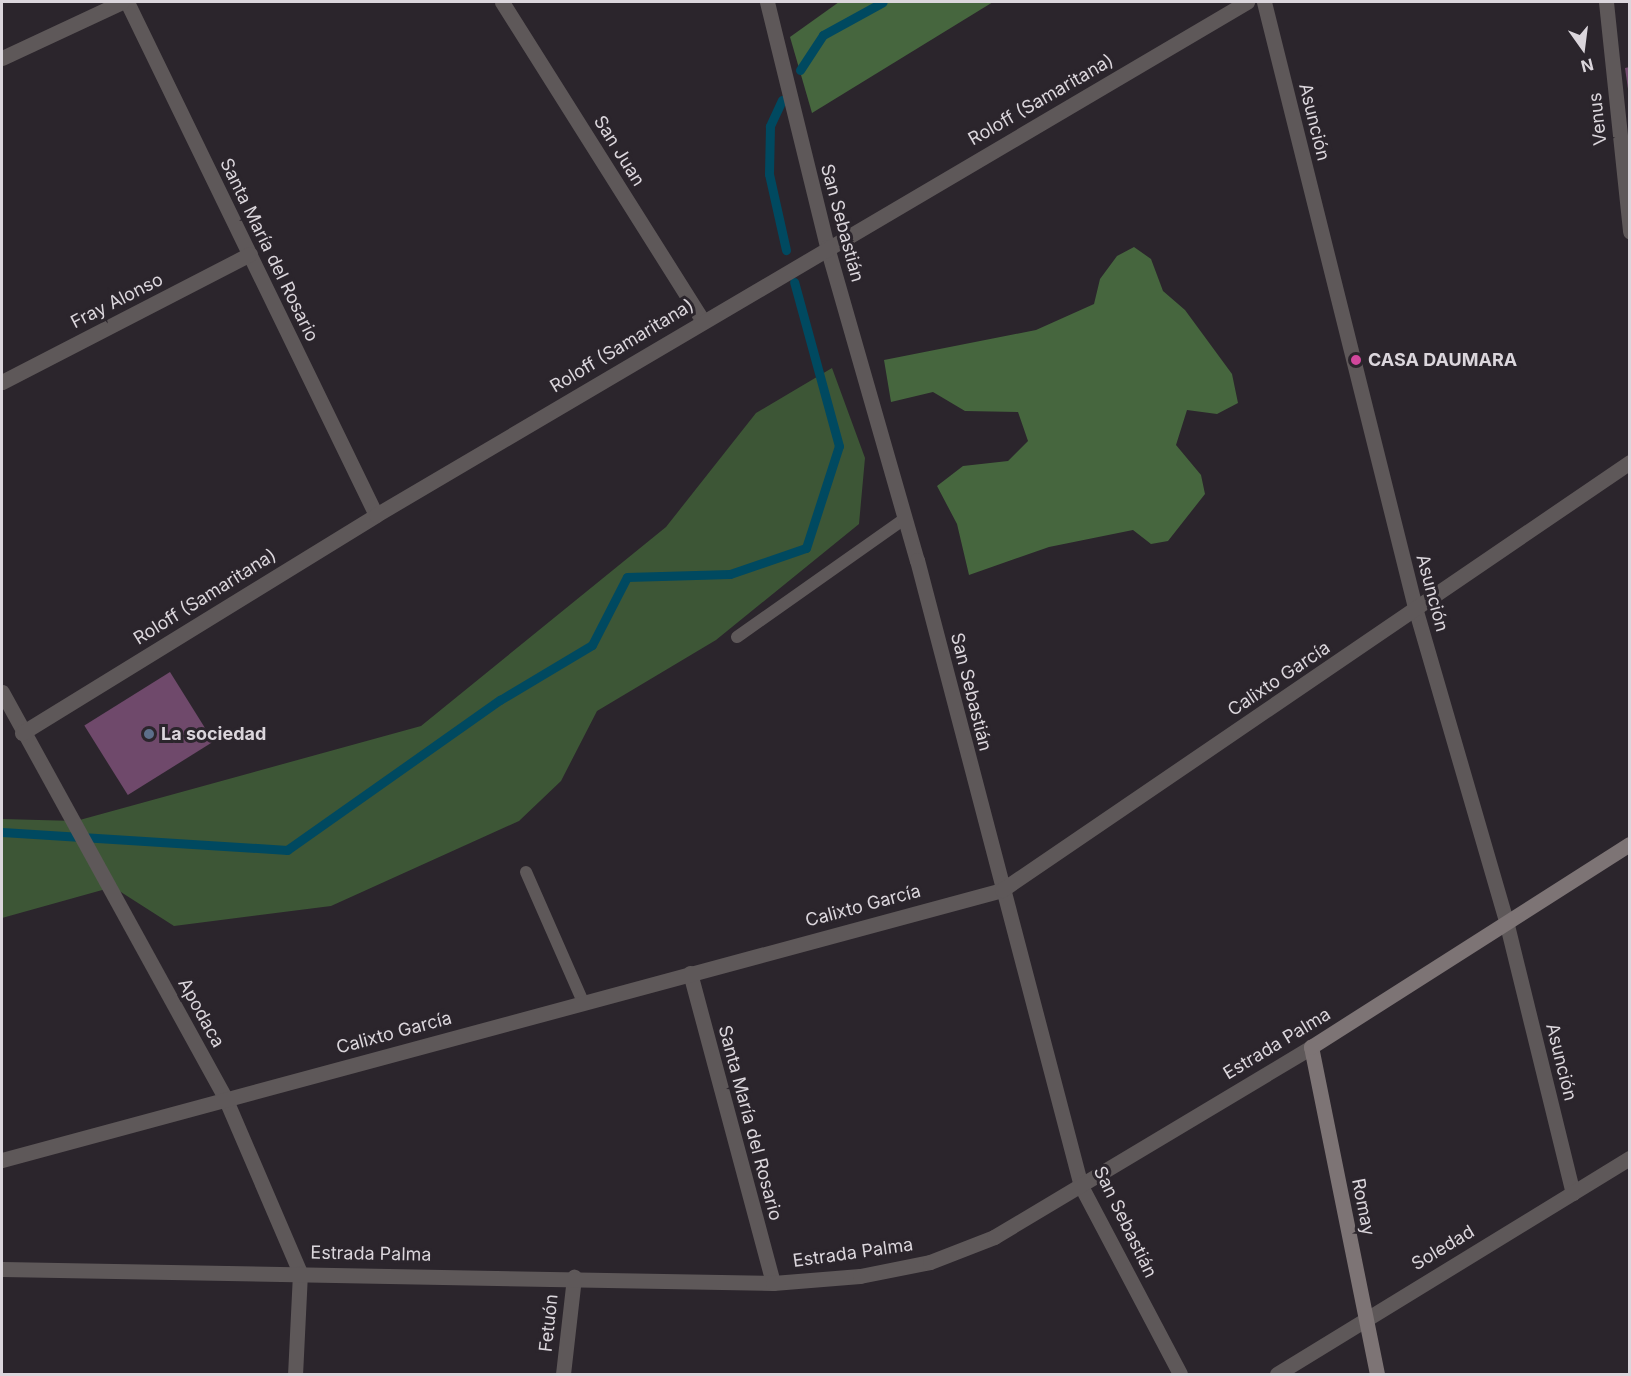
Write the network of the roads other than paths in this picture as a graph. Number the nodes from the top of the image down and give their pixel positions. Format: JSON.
{"nodes":[{"id":1,"x":122,"y":2,"type":"edge"},
{"id":2,"x":127,"y":2,"type":"edge"},
{"id":3,"x":502,"y":2,"type":"edge"},
{"id":4,"x":767,"y":2,"type":"edge"},
{"id":5,"x":1247,"y":2,"type":"edge"},
{"id":6,"x":1264,"y":2,"type":"edge"},
{"id":7,"x":1606,"y":2,"type":"edge"},
{"id":8,"x":2,"y":58,"type":"edge"},
{"id":9,"x":1629,"y":232,"type":"edge"},
{"id":10,"x":827,"y":247,"type":"junction"},
{"id":11,"x":250,"y":254,"type":"junction"},
{"id":12,"x":703,"y":321,"type":"junction"},
{"id":13,"x":2,"y":382,"type":"edge"},
{"id":14,"x":1629,"y":462,"type":"edge"},
{"id":15,"x":376,"y":515,"type":"junction"},
{"id":16,"x":904,"y":519,"type":"junction"},
{"id":17,"x":1416,"y":611,"type":"junction"},
{"id":18,"x":737,"y":637,"type":"dead end"},
{"id":19,"x":2,"y":692,"type":"edge"},
{"id":20,"x":22,"y":733,"type":"junction"},
{"id":21,"x":1629,"y":844,"type":"edge"},
{"id":22,"x":526,"y":872,"type":"dead end"},
{"id":23,"x":1002,"y":890,"type":"junction"},
{"id":24,"x":1507,"y":925,"type":"junction"},
{"id":25,"x":690,"y":973,"type":"junction"},
{"id":26,"x":583,"y":1002,"type":"junction"},
{"id":27,"x":1311,"y":1047,"type":"junction"},
{"id":28,"x":226,"y":1100,"type":"junction"},
{"id":29,"x":1629,"y":1158,"type":"edge"},
{"id":30,"x":2,"y":1160,"type":"edge"},
{"id":31,"x":1082,"y":1186,"type":"junction"},
{"id":32,"x":1573,"y":1193,"type":"junction"},
{"id":33,"x":2,"y":1269,"type":"edge"},
{"id":34,"x":300,"y":1273,"type":"junction"},
{"id":35,"x":574,"y":1277,"type":"junction"},
{"id":36,"x":773,"y":1283,"type":"junction"},
{"id":37,"x":1365,"y":1318,"type":"junction"},
{"id":38,"x":295,"y":1374,"type":"edge"},
{"id":39,"x":563,"y":1374,"type":"edge"},
{"id":40,"x":1180,"y":1374,"type":"edge"},
{"id":41,"x":1277,"y":1374,"type":"edge"},
{"id":42,"x":1377,"y":1374,"type":"edge"}],
"edges":[{"from":1,"to":8,"type":"street"},
{"from":2,"to":11,"type":"street","name":"Santa María del Rosario"},
{"from":3,"to":12,"type":"street","name":"San Juan"},
{"from":4,"to":10,"type":"street","name":"San Sebastián"},
{"from":5,"to":10,"type":"street","name":"Roloff (Samaritana)"},
{"from":6,"to":17,"type":"street","name":"Asunción"},
{"from":7,"to":9,"type":"street","name":"Venus"},
{"from":10,"to":12,"type":"street","name":"Roloff (Samaritana)"},
{"from":10,"to":16,"type":"street","name":"San Sebastián"},
{"from":11,"to":13,"type":"street","name":"Fray Alonso"},
{"from":11,"to":15,"type":"street","name":"Santa María del Rosario"},
{"from":12,"to":15,"type":"street","name":"Roloff (Samaritana)"},
{"from":14,"to":17,"type":"street","name":"Calixto García"},
{"from":15,"to":20,"type":"street","name":"Roloff (Samaritana)"},
{"from":16,"to":18,"type":"lane"},
{"from":16,"to":23,"type":"street","name":"San Sebastián"},
{"from":17,"to":23,"type":"street","name":"Calixto García"},
{"from":17,"to":24,"type":"street","name":"Asunción"},
{"from":19,"to":20,"type":"street","name":"Apodaca"},
{"from":20,"to":28,"type":"street","name":"Apodaca"},
{"from":21,"to":24,"type":"main road","name":"Estrada Palma"},
{"from":22,"to":26,"type":"lane"},
{"from":23,"to":25,"type":"street","name":"Calixto García"},
{"from":23,"to":31,"type":"street","name":"San Sebastián"},
{"from":24,"to":27,"type":"main road","name":"Estrada Palma"},
{"from":24,"to":32,"type":"street","name":"Asunción"},
{"from":25,"to":26,"type":"street","name":"Calixto García"},
{"from":25,"to":36,"type":"street","name":"Santa María del Rosario"},
{"from":26,"to":28,"type":"street","name":"Calixto García"},
{"from":27,"to":31,"type":"street","name":"Estrada Palma"},
{"from":27,"to":37,"type":"main road","name":"Romay"},
{"from":28,"to":30,"type":"street","name":"Calixto García"},
{"from":28,"to":34,"type":"street","name":"Apodaca"},
{"from":29,"to":32,"type":"street","name":"Soledad"},
{"from":31,"to":36,"type":"street","name":"Estrada Palma"},
{"from":31,"to":40,"type":"street","name":"San Sebastián"},
{"from":32,"to":37,"type":"street","name":"Soledad"},
{"from":33,"to":34,"type":"street","name":"Estrada Palma"},
{"from":34,"to":35,"type":"street","name":"Estrada Palma"},
{"from":34,"to":38,"type":"street","name":"Apodaca"},
{"from":35,"to":36,"type":"street","name":"Estrada Palma"},
{"from":35,"to":39,"type":"street","name":"Fetuón"},
{"from":37,"to":41,"type":"street","name":"Soledad"},
{"from":37,"to":42,"type":"main road","name":"Romay"}]}
